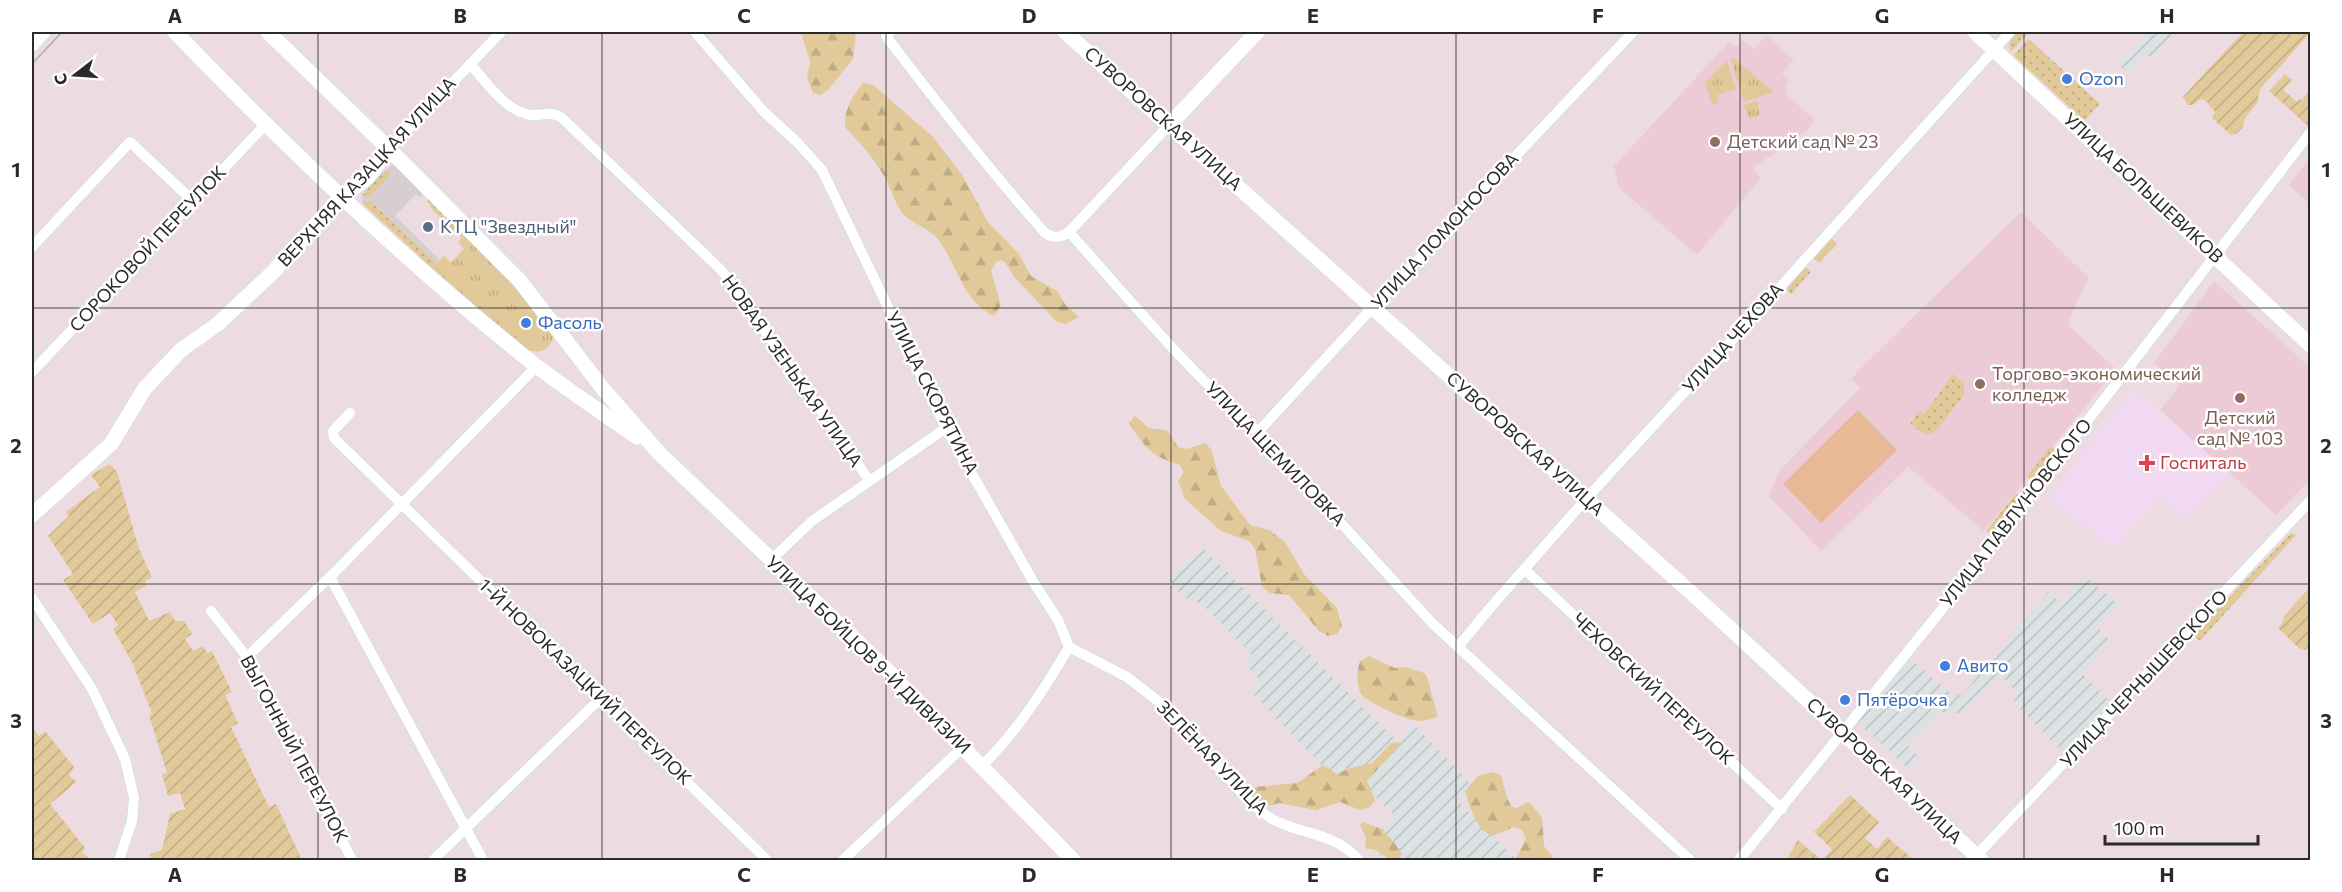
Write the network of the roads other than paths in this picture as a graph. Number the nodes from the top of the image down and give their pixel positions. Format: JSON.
{"nodes":[{"id":1,"x":43,"y":32,"type":"edge"},
{"id":2,"x":175,"y":32,"type":"edge"},
{"id":3,"x":268,"y":32,"type":"edge"},
{"id":4,"x":501,"y":32,"type":"edge"},
{"id":5,"x":695,"y":32,"type":"edge"},
{"id":6,"x":1065,"y":32,"type":"edge"},
{"id":7,"x":1257,"y":32,"type":"edge"},
{"id":8,"x":1634,"y":32,"type":"edge"},
{"id":9,"x":1975,"y":32,"type":"edge"},
{"id":10,"x":2010,"y":32,"type":"edge"},
{"id":11,"x":888,"y":34,"type":"edge"},
{"id":12,"x":32,"y":44,"type":"edge"},
{"id":13,"x":1995,"y":50,"type":"junction"},
{"id":14,"x":470,"y":64,"type":"junction"},
{"id":15,"x":1170,"y":124,"type":"junction"},
{"id":16,"x":265,"y":125,"type":"junction"},
{"id":17,"x":2310,"y":133,"type":"edge"},
{"id":18,"x":389,"y":148,"type":"junction"},
{"id":19,"x":340,"y":198,"type":"junction"},
{"id":20,"x":193,"y":201,"type":"junction"},
{"id":21,"x":1069,"y":232,"type":"junction"},
{"id":22,"x":32,"y":247,"type":"edge"},
{"id":23,"x":2215,"y":256,"type":"junction"},
{"id":24,"x":1373,"y":307,"type":"junction"},
{"id":25,"x":2310,"y":345,"type":"edge"},
{"id":26,"x":537,"y":366,"type":"junction"},
{"id":27,"x":32,"y":372,"type":"edge"},
{"id":28,"x":350,"y":413,"type":"dead end"},
{"id":29,"x":946,"y":428,"type":"junction"},
{"id":30,"x":1258,"y":432,"type":"junction"},
{"id":31,"x":659,"y":453,"type":"junction"},
{"id":32,"x":869,"y":480,"type":"junction"},
{"id":33,"x":1586,"y":499,"type":"junction"},
{"id":34,"x":2310,"y":501,"type":"edge"},
{"id":35,"x":402,"y":504,"type":"junction"},
{"id":36,"x":32,"y":515,"type":"edge"},
{"id":37,"x":771,"y":560,"type":"junction"},
{"id":38,"x":1524,"y":569,"type":"junction"},
{"id":39,"x":330,"y":577,"type":"junction"},
{"id":40,"x":32,"y":598,"type":"edge"},
{"id":41,"x":211,"y":611,"type":"dead end"},
{"id":42,"x":1069,"y":646,"type":"junction"},
{"id":43,"x":1458,"y":647,"type":"junction"},
{"id":44,"x":247,"y":657,"type":"junction"},
{"id":45,"x":601,"y":698,"type":"junction"},
{"id":46,"x":1842,"y":732,"type":"junction"},
{"id":47,"x":963,"y":747,"type":"junction"},
{"id":48,"x":982,"y":766,"type":"junction"},
{"id":49,"x":1782,"y":809,"type":"junction"},
{"id":50,"x":466,"y":829,"type":"junction"},
{"id":51,"x":1979,"y":858,"type":"edge"},
{"id":52,"x":119,"y":861,"type":"edge"},
{"id":53,"x":352,"y":861,"type":"edge"},
{"id":54,"x":433,"y":861,"type":"edge"},
{"id":55,"x":483,"y":861,"type":"edge"},
{"id":56,"x":767,"y":861,"type":"edge"},
{"id":57,"x":843,"y":861,"type":"edge"},
{"id":58,"x":1073,"y":861,"type":"edge"},
{"id":59,"x":1359,"y":861,"type":"edge"},
{"id":60,"x":1690,"y":861,"type":"edge"},
{"id":61,"x":1739,"y":861,"type":"edge"}],
"edges":[{"from":1,"to":12,"type":"street"},
{"from":2,"to":16,"type":"street","name":"УЛИЦА БОЙЦОВ 9-Й ДИВИЗИИ"},
{"from":3,"to":18,"type":"street","name":"УЛИЦА БОЙЦОВ 9-Й ДИВИЗИИ"},
{"from":4,"to":14,"type":"street","name":"ВЕРХНЯЯ КАЗАЦКАЯ УЛИЦА"},
{"from":5,"to":29,"type":"street","name":"УЛИЦА СКОРЯТИНА"},
{"from":6,"to":15,"type":"street","name":"СУВОРОВСКАЯ УЛИЦА"},
{"from":7,"to":15,"type":"street"},
{"from":8,"to":24,"type":"street","name":"УЛИЦА ЛОМОНОСОВА"},
{"from":9,"to":13,"type":"street","name":"УЛИЦА БОЛЬШЕВИКОВ"},
{"from":10,"to":13,"type":"street","name":"УЛИЦА ЧЕХОВА"},
{"from":11,"to":21,"type":"street"},
{"from":13,"to":23,"type":"street","name":"УЛИЦА БОЛЬШЕВИКОВ"},
{"from":13,"to":33,"type":"street","name":"УЛИЦА ЧЕХОВА"},
{"from":14,"to":18,"type":"street","name":"ВЕРХНЯЯ КАЗАЦКАЯ УЛИЦА"},
{"from":14,"to":32,"type":"street","name":"НОВАЯ УЗЕНЬКАЯ УЛИЦА"},
{"from":15,"to":21,"type":"street"},
{"from":15,"to":24,"type":"street","name":"СУВОРОВСКАЯ УЛИЦА"},
{"from":16,"to":19,"type":"street","name":"УЛИЦА БОЙЦОВ 9-Й ДИВИЗИИ"},
{"from":16,"to":20,"type":"street","name":"СОРОКОВОЙ ПЕРЕУЛОК"},
{"from":17,"to":23,"type":"street","name":"УЛИЦА ПАВЛУНОВСКОГО"},
{"from":18,"to":19,"type":"street","name":"ВЕРХНЯЯ КАЗАЦКАЯ УЛИЦА"},
{"from":18,"to":31,"type":"street","name":"УЛИЦА БОЙЦОВ 9-Й ДИВИЗИИ"},
{"from":19,"to":26,"type":"street","name":"УЛИЦА БОЙЦОВ 9-Й ДИВИЗИИ"},
{"from":19,"to":36,"type":"street","name":"ВЕРХНЯЯ КАЗАЦКАЯ УЛИЦА"},
{"from":20,"to":22,"type":"street"},
{"from":20,"to":27,"type":"street","name":"СОРОКОВОЙ ПЕРЕУЛОК"},
{"from":21,"to":30,"type":"street","name":"УЛИЦА ЩЕМИЛОВКА"},
{"from":23,"to":25,"type":"street","name":"УЛИЦА БОЛЬШЕВИКОВ"},
{"from":23,"to":46,"type":"street","name":"УЛИЦА ПАВЛУНОВСКОГО"},
{"from":24,"to":30,"type":"street","name":"УЛИЦА ЛОМОНОСОВА"},
{"from":24,"to":33,"type":"street","name":"СУВОРОВСКАЯ УЛИЦА"},
{"from":26,"to":31,"type":"street","name":"УЛИЦА БОЙЦОВ 9-Й ДИВИЗИИ"},
{"from":26,"to":35,"type":"street"},
{"from":28,"to":35,"type":"street","name":"1-Й НОВОКАЗАЦКИЙ ПЕРЕУЛОК"},
{"from":29,"to":32,"type":"street","name":"НОВАЯ УЗЕНЬКАЯ УЛИЦА"},
{"from":29,"to":42,"type":"street","name":"УЛИЦА СКОРЯТИНА"},
{"from":30,"to":43,"type":"street","name":"УЛИЦА ЩЕМИЛОВКА"},
{"from":31,"to":37,"type":"street","name":"УЛИЦА БОЙЦОВ 9-Й ДИВИЗИИ"},
{"from":32,"to":37,"type":"street","name":"НОВАЯ УЗЕНЬКАЯ УЛИЦА"},
{"from":33,"to":38,"type":"street","name":"УЛИЦА ЧЕХОВА"},
{"from":33,"to":46,"type":"street","name":"СУВОРОВСКАЯ УЛИЦА"},
{"from":34,"to":51,"type":"street","name":"УЛИЦА ЧЕРНЫШЕВСКОГО"},
{"from":35,"to":39,"type":"street"},
{"from":35,"to":45,"type":"street","name":"1-Й НОВОКАЗАЦКИЙ ПЕРЕУЛОК"},
{"from":37,"to":47,"type":"street","name":"УЛИЦА БОЙЦОВ 9-Й ДИВИЗИИ"},
{"from":38,"to":43,"type":"street","name":"УЛИЦА ЧЕХОВА"},
{"from":38,"to":49,"type":"street","name":"ЧЕХОВСКИЙ ПЕРЕУЛОК"},
{"from":39,"to":44,"type":"street"},
{"from":39,"to":50,"type":"street"},
{"from":40,"to":52,"type":"street"},
{"from":41,"to":44,"type":"street","name":"ВЫГОННЫЙ ПЕРЕУЛОК"},
{"from":42,"to":48,"type":"street"},
{"from":42,"to":59,"type":"street","name":"ЗЕЛЁНАЯ УЛИЦА"},
{"from":43,"to":60,"type":"street","name":"УЛИЦА ЩЕМИЛОВКА"},
{"from":44,"to":53,"type":"street","name":"ВЫГОННЫЙ ПЕРЕУЛОК"},
{"from":45,"to":50,"type":"street"},
{"from":45,"to":56,"type":"street","name":"1-Й НОВОКАЗАЦКИЙ ПЕРЕУЛОК"},
{"from":46,"to":49,"type":"street","name":"УЛИЦА ПАВЛУНОВСКОГО"},
{"from":46,"to":51,"type":"street","name":"СУВОРОВСКАЯ УЛИЦА"},
{"from":47,"to":48,"type":"street","name":"УЛИЦА БОЙЦОВ 9-Й ДИВИЗИИ"},
{"from":47,"to":57,"type":"street"},
{"from":48,"to":58,"type":"street","name":"УЛИЦА БОЙЦОВ 9-Й ДИВИЗИИ"},
{"from":49,"to":61,"type":"street","name":"УЛИЦА ПАВЛУНОВСКОГО"},
{"from":50,"to":54,"type":"street"},
{"from":50,"to":55,"type":"street"}]}
